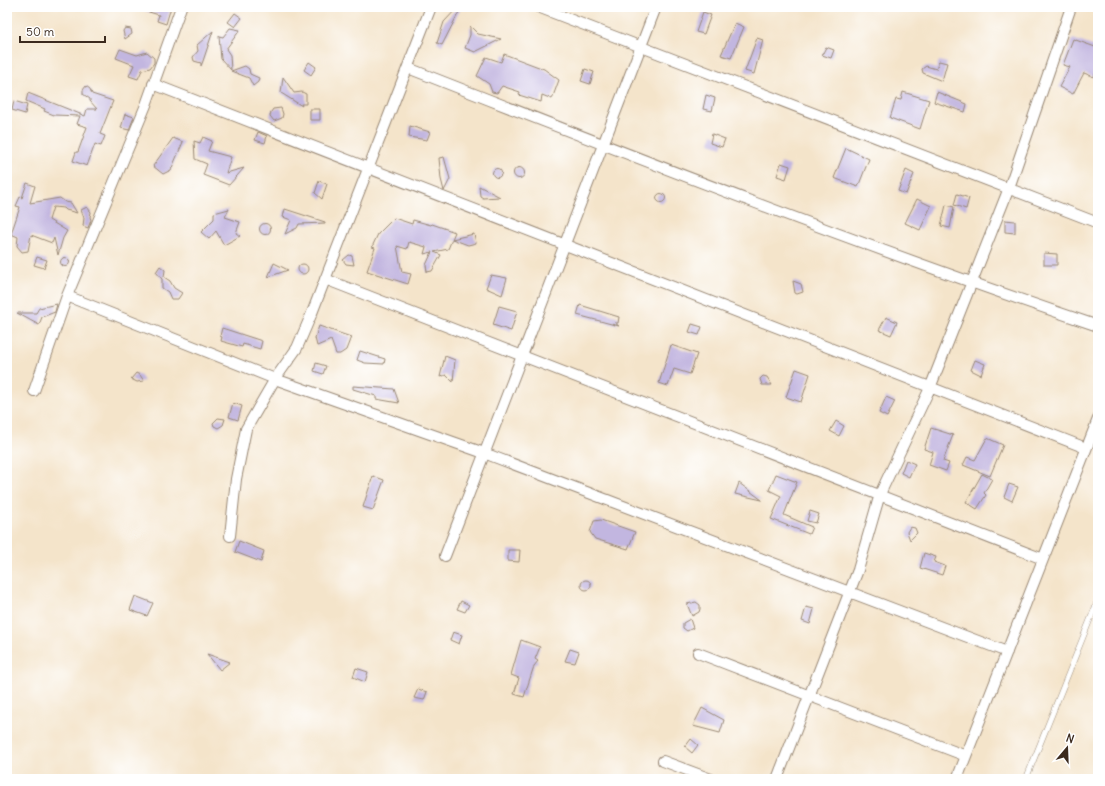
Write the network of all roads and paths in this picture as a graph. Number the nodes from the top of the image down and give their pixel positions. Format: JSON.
{"nodes":[{"id":1,"x":181,"y":7,"type":"edge"},
{"id":2,"x":432,"y":7,"type":"edge"},
{"id":3,"x":538,"y":7,"type":"edge"},
{"id":4,"x":656,"y":7,"type":"edge"},
{"id":5,"x":1071,"y":7,"type":"edge"},
{"id":6,"x":641,"y":46,"type":"junction"},
{"id":7,"x":408,"y":68,"type":"junction"},
{"id":8,"x":154,"y":84,"type":"junction"},
{"id":9,"x":603,"y":144,"type":"junction"},
{"id":10,"x":370,"y":167,"type":"junction"},
{"id":11,"x":1009,"y":188,"type":"junction"},
{"id":12,"x":1098,"y":223,"type":"edge"},
{"id":13,"x":565,"y":244,"type":"junction"},
{"id":14,"x":325,"y":279,"type":"junction"},
{"id":15,"x":971,"y":283,"type":"junction"},
{"id":16,"x":67,"y":296,"type":"junction"},
{"id":17,"x":1098,"y":326,"type":"edge"},
{"id":18,"x":522,"y":354,"type":"junction"},
{"id":19,"x":275,"y":379,"type":"junction"},
{"id":20,"x":930,"y":388,"type":"junction"},
{"id":21,"x":34,"y":391,"type":"dead end"},
{"id":22,"x":1098,"y":420,"type":"edge"},
{"id":23,"x":1086,"y":448,"type":"junction"},
{"id":24,"x":484,"y":453,"type":"junction"},
{"id":25,"x":880,"y":494,"type":"junction"},
{"id":26,"x":230,"y":536,"type":"dead end"},
{"id":27,"x":444,"y":556,"type":"dead end"},
{"id":28,"x":1043,"y":559,"type":"junction"},
{"id":29,"x":850,"y":591,"type":"junction"},
{"id":30,"x":1098,"y":600,"type":"edge"},
{"id":31,"x":1007,"y":652,"type":"junction"},
{"id":32,"x":698,"y":654,"type":"dead end"},
{"id":33,"x":809,"y":696,"type":"junction"},
{"id":34,"x":966,"y":756,"type":"junction"},
{"id":35,"x":663,"y":761,"type":"dead end"},
{"id":36,"x":711,"y":779,"type":"edge"},
{"id":37,"x":777,"y":779,"type":"edge"},
{"id":38,"x":957,"y":779,"type":"edge"},
{"id":39,"x":1026,"y":779,"type":"edge"}],
"edges":[{"from":1,"to":8,"type":"street"},
{"from":2,"to":7,"type":"street"},
{"from":3,"to":6,"type":"street"},
{"from":4,"to":6,"type":"street"},
{"from":5,"to":11,"type":"street"},
{"from":6,"to":9,"type":"street"},
{"from":6,"to":11,"type":"street"},
{"from":7,"to":9,"type":"street"},
{"from":7,"to":10,"type":"street"},
{"from":8,"to":10,"type":"street"},
{"from":8,"to":16,"type":"street"},
{"from":9,"to":13,"type":"street"},
{"from":9,"to":15,"type":"street"},
{"from":10,"to":13,"type":"street"},
{"from":10,"to":14,"type":"street"},
{"from":11,"to":12,"type":"street"},
{"from":11,"to":15,"type":"street"},
{"from":13,"to":18,"type":"street"},
{"from":13,"to":20,"type":"street"},
{"from":14,"to":18,"type":"street"},
{"from":14,"to":19,"type":"street"},
{"from":15,"to":17,"type":"street"},
{"from":15,"to":20,"type":"street"},
{"from":16,"to":19,"type":"street"},
{"from":16,"to":21,"type":"street"},
{"from":18,"to":24,"type":"street"},
{"from":18,"to":25,"type":"street"},
{"from":19,"to":24,"type":"street"},
{"from":19,"to":26,"type":"street"},
{"from":20,"to":23,"type":"street"},
{"from":20,"to":25,"type":"street"},
{"from":22,"to":23,"type":"street"},
{"from":23,"to":28,"type":"street"},
{"from":24,"to":27,"type":"street"},
{"from":24,"to":29,"type":"street"},
{"from":25,"to":28,"type":"street"},
{"from":25,"to":29,"type":"street"},
{"from":28,"to":31,"type":"street"},
{"from":29,"to":31,"type":"street"},
{"from":29,"to":33,"type":"street"},
{"from":30,"to":39,"type":"lane"},
{"from":31,"to":34,"type":"street"},
{"from":32,"to":33,"type":"street"},
{"from":33,"to":34,"type":"street"},
{"from":33,"to":37,"type":"street"},
{"from":34,"to":38,"type":"street"},
{"from":35,"to":36,"type":"street"}]}
